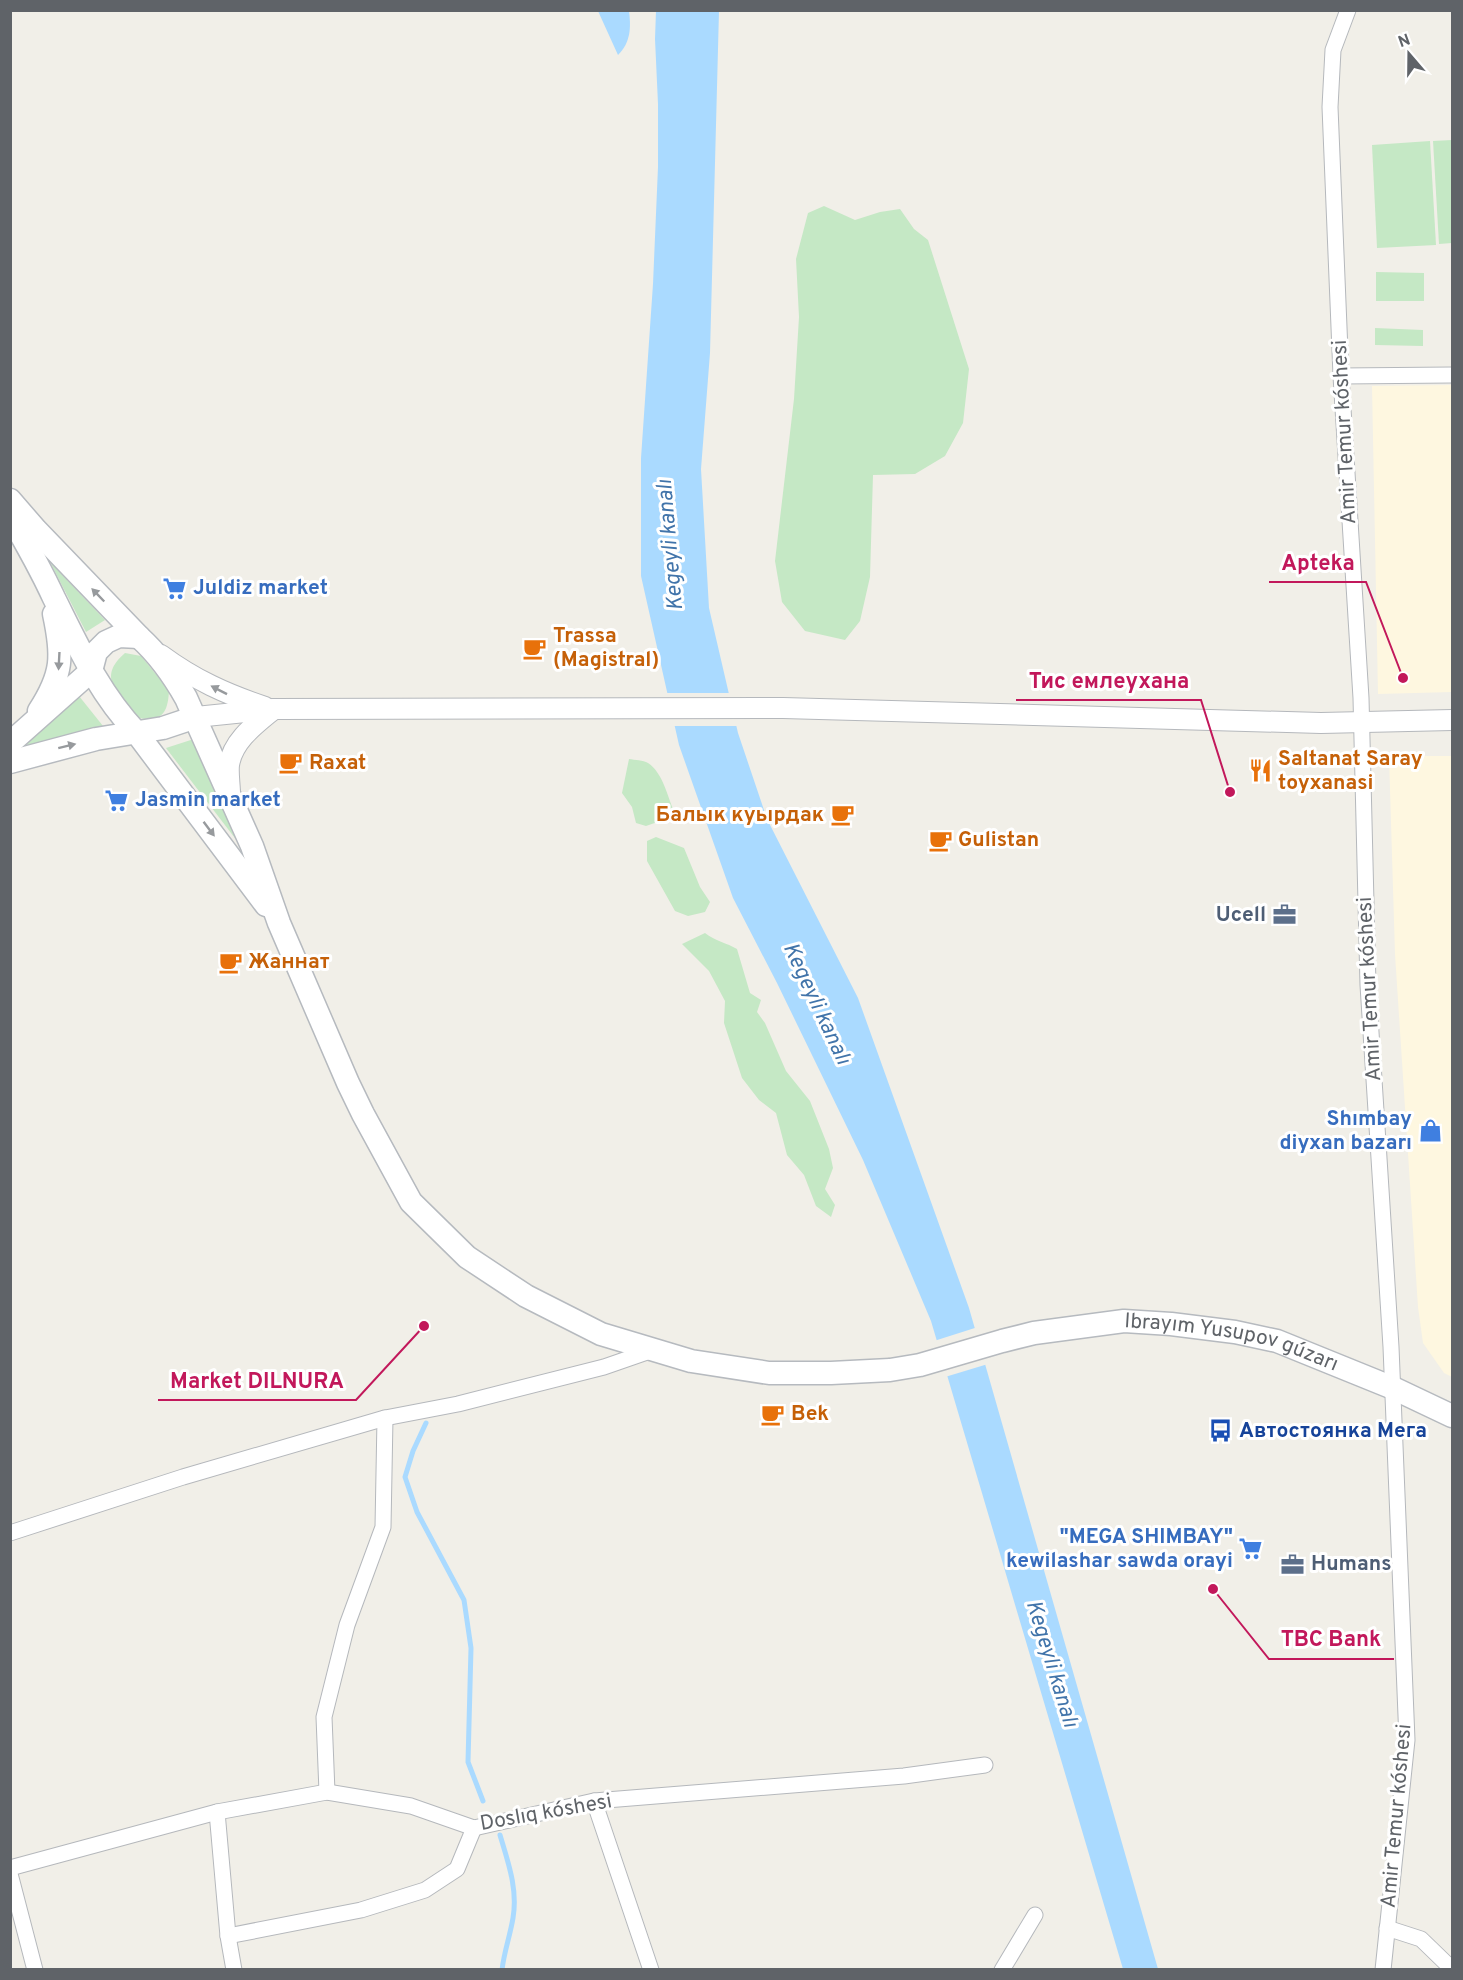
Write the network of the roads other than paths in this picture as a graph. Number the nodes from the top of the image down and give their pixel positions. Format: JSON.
{"nodes":[{"id":1,"x":1348,"y":10,"type":"edge"},
{"id":2,"x":1452,"y":375,"type":"edge"},
{"id":3,"x":1341,"y":376,"type":"junction"},
{"id":4,"x":10,"y":500,"type":"edge"},
{"id":5,"x":10,"y":516,"type":"edge"},
{"id":6,"x":47,"y":583,"type":"junction"},
{"id":7,"x":147,"y":644,"type":"junction"},
{"id":8,"x":91,"y":671,"type":"junction"},
{"id":9,"x":274,"y":709,"type":"junction"},
{"id":10,"x":196,"y":717,"type":"junction"},
{"id":11,"x":1452,"y":720,"type":"edge"},
{"id":12,"x":1362,"y":722,"type":"junction"},
{"id":13,"x":29,"y":728,"type":"junction"},
{"id":14,"x":136,"y":732,"type":"junction"},
{"id":15,"x":10,"y":743,"type":"edge"},
{"id":16,"x":10,"y":762,"type":"edge"},
{"id":17,"x":230,"y":795,"type":"junction"},
{"id":18,"x":279,"y":923,"type":"junction"},
{"id":19,"x":654,"y":1350,"type":"junction"},
{"id":20,"x":1393,"y":1388,"type":"junction"},
{"id":21,"x":1452,"y":1416,"type":"edge"},
{"id":22,"x":385,"y":1418,"type":"junction"},
{"id":23,"x":10,"y":1533,"type":"edge"},
{"id":24,"x":985,"y":1765,"type":"dead end"},
{"id":25,"x":327,"y":1792,"type":"junction"},
{"id":26,"x":594,"y":1801,"type":"junction"},
{"id":27,"x":217,"y":1812,"type":"junction"},
{"id":28,"x":474,"y":1828,"type":"junction"},
{"id":29,"x":10,"y":1868,"type":"edge"},
{"id":30,"x":10,"y":1874,"type":"edge"},
{"id":31,"x":1035,"y":1915,"type":"dead end"},
{"id":32,"x":1387,"y":1928,"type":"junction"},
{"id":33,"x":228,"y":1936,"type":"junction"},
{"id":34,"x":1452,"y":1969,"type":"edge"},
{"id":35,"x":35,"y":1970,"type":"edge"},
{"id":36,"x":234,"y":1970,"type":"edge"},
{"id":37,"x":651,"y":1970,"type":"edge"},
{"id":38,"x":1002,"y":1970,"type":"edge"},
{"id":39,"x":1383,"y":1970,"type":"edge"}],
"edges":[{"from":1,"to":3,"type":"street","name":"Amir Temur kóshesi"},
{"from":2,"to":3,"type":"street"},
{"from":3,"to":12,"type":"street","name":"Amir Temur kóshesi"},
{"from":7,"to":4,"type":"main road","one_way":true},
{"from":5,"to":6,"type":"main road"},
{"from":6,"to":8,"type":"main road"},
{"from":6,"to":13,"type":"main road","one_way":true},
{"from":7,"to":8,"type":"main road"},
{"from":9,"to":7,"type":"street","one_way":true},
{"from":7,"to":10,"type":"main road"},
{"from":8,"to":13,"type":"main road"},
{"from":8,"to":14,"type":"main road"},
{"from":9,"to":10,"type":"street"},
{"from":9,"to":12,"type":"street"},
{"from":9,"to":17,"type":"street"},
{"from":10,"to":14,"type":"main road"},
{"from":10,"to":17,"type":"main road"},
{"from":11,"to":12,"type":"street"},
{"from":12,"to":20,"type":"street","name":"Amir Temur kóshesi"},
{"from":13,"to":15,"type":"main road"},
{"from":16,"to":14,"type":"main road","one_way":true},
{"from":14,"to":18,"type":"main road","one_way":true},
{"from":17,"to":18,"type":"main road"},
{"from":18,"to":19,"type":"main road","name":"Ibrayım Yusupov gúzarı"},
{"from":19,"to":20,"type":"main road","name":"Ibrayım Yusupov gúzarı"},
{"from":19,"to":22,"type":"street"},
{"from":20,"to":21,"type":"main road","name":"Ibrayım Yusupov gúzarı"},
{"from":20,"to":32,"type":"street","name":"Amir Temur kóshesi"},
{"from":22,"to":23,"type":"street"},
{"from":22,"to":25,"type":"street"},
{"from":24,"to":26,"type":"street","name":"Doslıq kóshesi"},
{"from":25,"to":27,"type":"street","name":"Doslıq kóshesi"},
{"from":25,"to":28,"type":"street","name":"Doslıq kóshesi"},
{"from":26,"to":28,"type":"street","name":"Doslıq kóshesi"},
{"from":26,"to":37,"type":"street"},
{"from":27,"to":29,"type":"street","name":"Doslıq kóshesi"},
{"from":27,"to":33,"type":"street"},
{"from":28,"to":33,"type":"street"},
{"from":30,"to":35,"type":"street"},
{"from":31,"to":38,"type":"street"},
{"from":32,"to":34,"type":"street"},
{"from":32,"to":39,"type":"street","name":"Amir Temur kóshesi"},
{"from":33,"to":36,"type":"street"}]}
